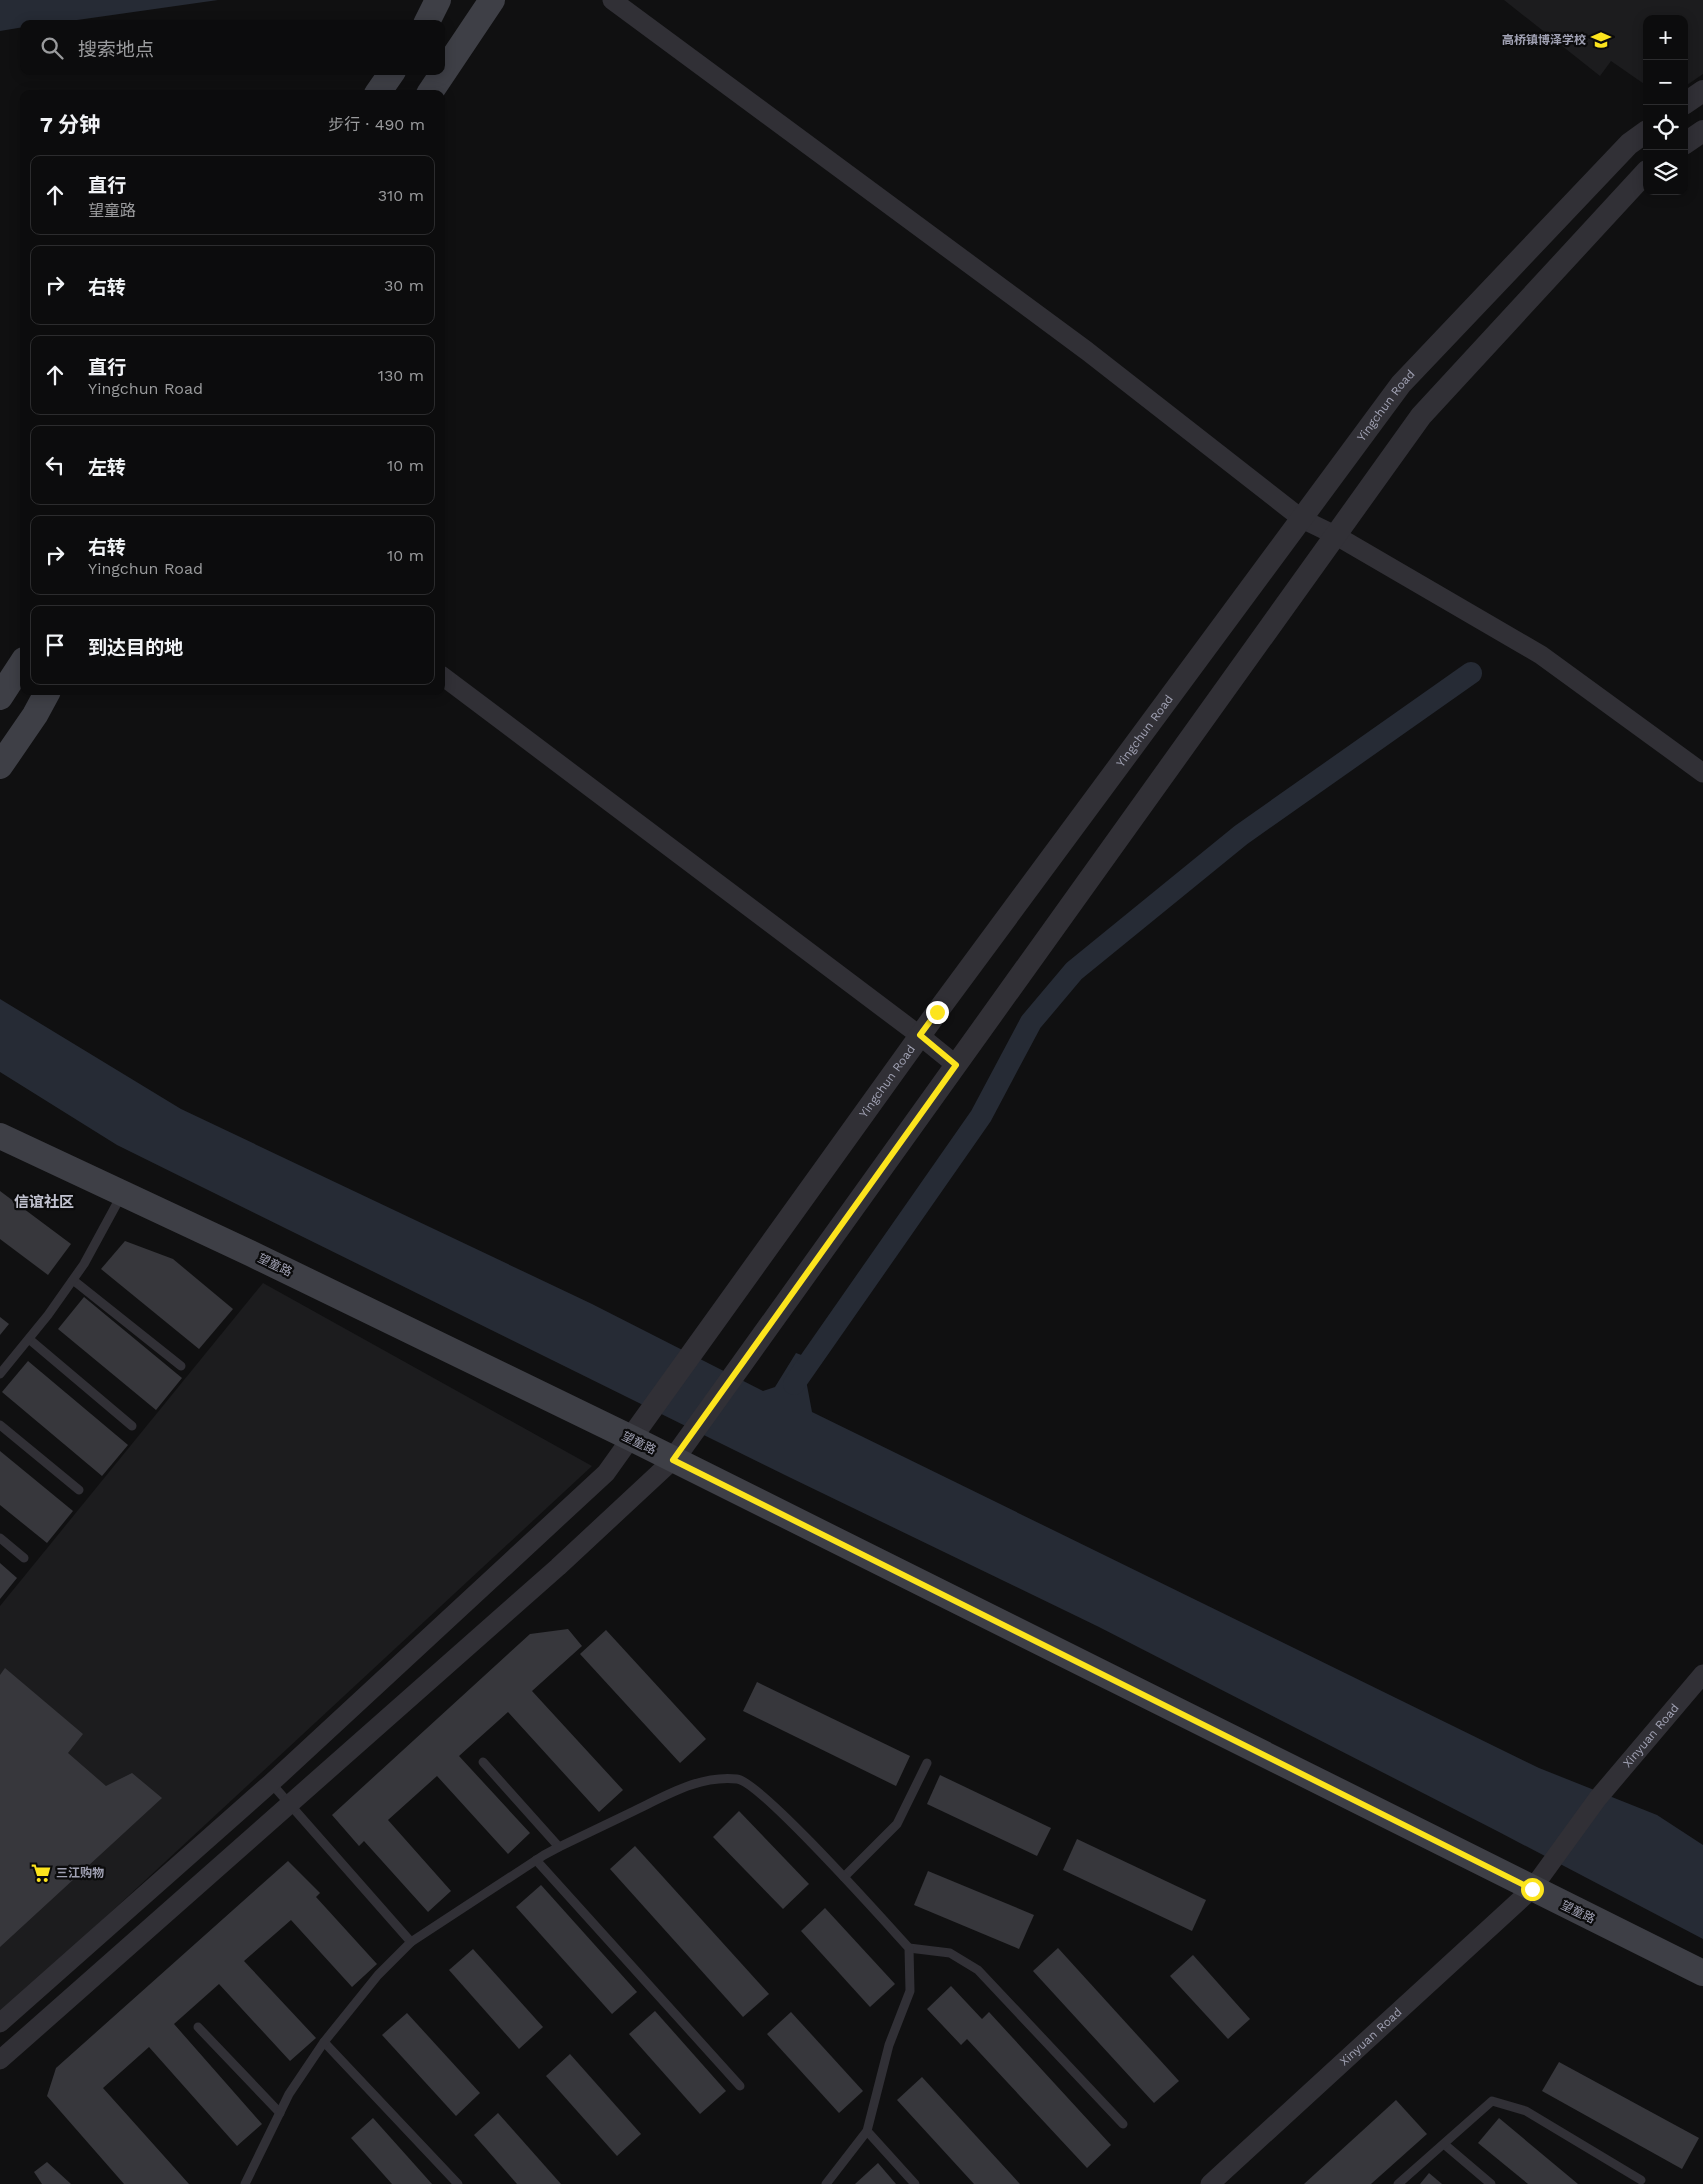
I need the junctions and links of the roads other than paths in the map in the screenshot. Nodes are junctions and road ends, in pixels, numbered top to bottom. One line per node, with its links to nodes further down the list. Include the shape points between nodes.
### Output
1 (438, 0): 4 (main road)
2 (492, 0): 5 (main road)
3 (612, 0): 16 (street, via 1087,351)
4 (428, 20)
5 (445, 70)
6 (390, 75): 8 (main road)
7 (442, 75): 9 (main road)
8 (380, 90)
9 (432, 90)
10 (1703, 91): 11 (street)
11 (1688, 101)
12 (1703, 131): 14 (street)
13 (1643, 134): 16 (street, Yingchun Road, via 1629,144 1401,384)
14 (1688, 141)
15 (1643, 175): 17 (street, via 1421,416)
16 (1302, 519): 17 (street); 24 (street, Yingchun Road)
17 (1336, 535): 23 (street, via 1541,655); 25 (street)
18 (20, 666): 21 (main road)
19 (445, 678): 24 (street)
20 (45, 695): 22 (main road)
21 (0, 697)
22 (0, 766)
23 (1703, 773)
24 (920, 1035): 25 (street); 34 (street, Yingchun Road)
25 (956, 1065): 35 (street)
26 (0, 1136): 27 (main road, 望童路)
27 (122, 1193): 28 (lane); 34 (main road, 望童路)
28 (73, 1280): 29 (lane); 30 (lane)
29 (29, 1339): 31 (lane); 33 (lane)
30 (180, 1366)
31 (0, 1374)
32 (0, 1425): 36 (lane)
33 (132, 1426)
34 (631, 1438): 35 (main road, 望童路); 42 (street, via 606,1473)
35 (673, 1460): 43 (street, via 558,1567); 47 (main road, 望童路)
36 (79, 1490)
37 (0, 1538): 38 (lane)
38 (24, 1558)
39 (1703, 1674): 47 (street, Xinyuan Road, via 1598,1798)
40 (482, 1762): 44 (lane)
41 (927, 1764): 46 (lane, via 897,1824)
42 (271, 1783): 43 (lane); 51 (street)
43 (289, 1805): 48 (lane); 54 (street)
44 (559, 1847): 45 (lane); 46 (lane, via 680,1788 709,1779 740,1779 765,1798)
45 (536, 1860): 48 (lane); 55 (lane)
46 (844, 1877): 49 (lane)
47 (1538, 1879): 50 (main road, 望童路); 65 (street, Xinyuan Road)
48 (411, 1942): 53 (lane, via 378,1975)
49 (909, 1948): 57 (lane, via 950,1953 978,1970); 58 (lane, via 910,1991 889,2045)
50 (1703, 1973)
51 (0, 2023)
52 (198, 2027): 56 (lane)
53 (324, 2042): 56 (lane); 62 (lane)
54 (0, 2060)
55 (740, 2086)
56 (280, 2113): 61 (lane)
57 (1123, 2124)
58 (867, 2131): 63 (lane); 64 (lane)
59 (1444, 2144): 60 (lane, via 1492,2101 1526,2110); 66 (lane); 67 (lane)
60 (1641, 2180)
61 (246, 2184)
62 (458, 2184)
63 (826, 2184)
64 (914, 2184)
65 (1210, 2184)
66 (1398, 2184)
67 (1491, 2184)

